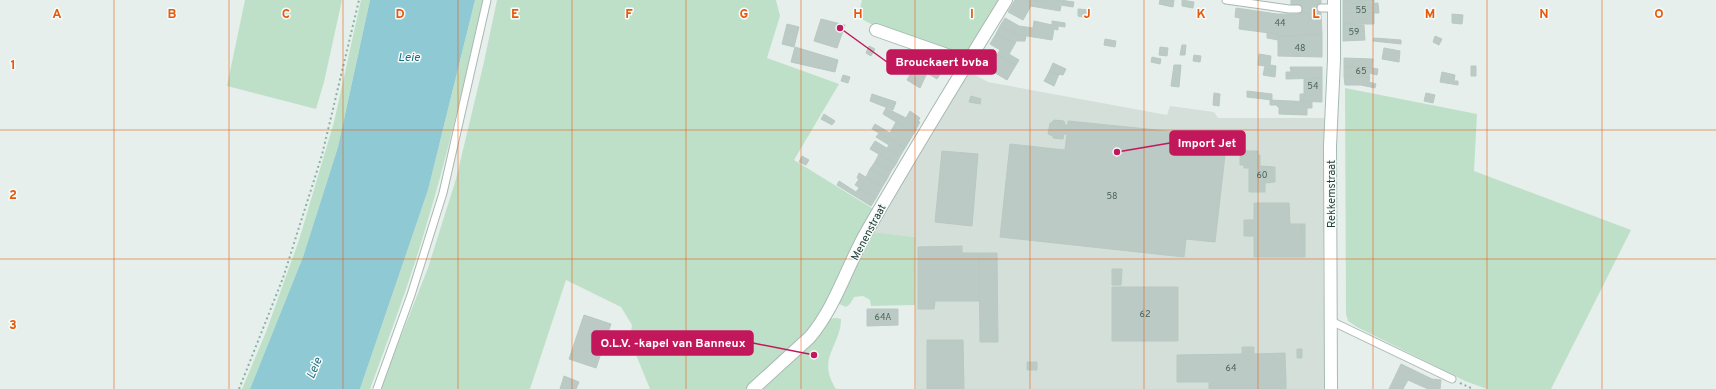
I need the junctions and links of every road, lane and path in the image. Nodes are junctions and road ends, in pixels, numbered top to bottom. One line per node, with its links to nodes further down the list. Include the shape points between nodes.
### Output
1 (359, 0): 12 (path, via 322,155 283,278)
2 (487, 0): 13 (lane, via 443,193 411,295)
3 (1006, 0): 9 (street, Menenstraat)
4 (1226, 0): 7 (lane, via 1289,10)
5 (1334, 4): 6 (lane); 10 (street, Rekkemstraat, via 1330,146)
6 (1321, 8)
7 (1298, 9)
8 (876, 30): 9 (street)
9 (967, 62): 14 (street, Menenstraat, via 866,233 818,328)
10 (1331, 321): 11 (lane); 15 (street, Rekkemstraat)
11 (1452, 380): 16 (path)
12 (239, 389)
13 (377, 389)
14 (753, 389)
15 (1331, 389)
16 (1473, 389)

